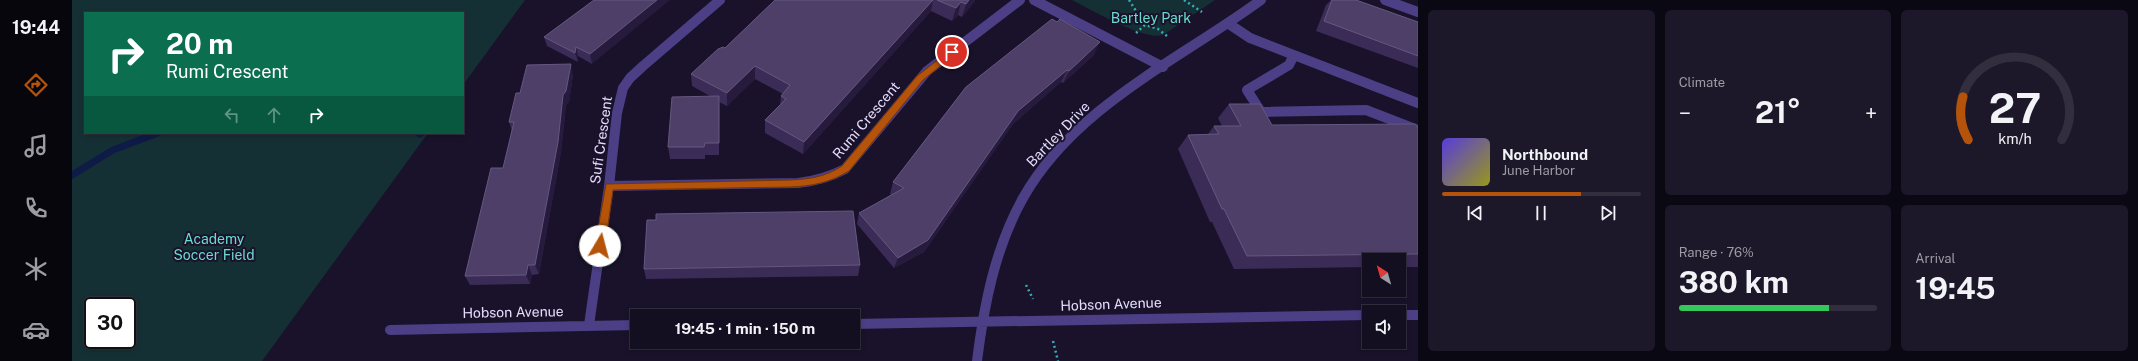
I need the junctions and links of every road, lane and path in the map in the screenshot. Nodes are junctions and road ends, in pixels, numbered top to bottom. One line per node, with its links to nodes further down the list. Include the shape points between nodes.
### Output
1 (720, 0): 18 (street, Sufi Crescent, via 643,66 624,88 616,113)
2 (1020, 0): 18 (street, Rumi Crescent, via 927,71 845,169 830,178 790,183)
3 (1034, 0): 15 (street)
4 (1129, 0): 11 (path)
5 (1184, 0): 8 (path)
6 (1261, 0): 10 (street, Bartley Drive)
7 (1385, 0): 9 (street)
8 (1202, 12)
9 (1418, 12)
10 (1229, 24): 14 (street, via 1250,38); 15 (street, Bartley Drive)
11 (1145, 25): 12 (path); 13 (path, via 1158,29)
12 (1136, 33)
13 (1167, 36)
14 (1294, 55): 16 (street); 17 (street, via 1289,64 1247,90 1261,112 1366,110)
15 (1163, 67): 24 (street, Bartley Drive, via 1120,95 1082,128 1036,179 1010,226 992,276)
16 (1418, 103)
17 (1418, 130)
18 (609, 186): 26 (street, Sufi Crescent)
19 (1026, 285): 20 (path)
20 (1033, 299)
21 (1362, 315): 24 (street, Hobson Avenue)
22 (1406, 315): 23 (street)
23 (1418, 315)
24 (982, 322): 25 (street, Hobson Avenue); 30 (street, Bartley Drive)
25 (860, 324)
26 (589, 325): 27 (street, Hobson Avenue); 28 (street, Hobson Avenue)
27 (630, 325)
28 (390, 330)
29 (1053, 341): 31 (path)
30 (977, 361)
31 (1058, 361)

